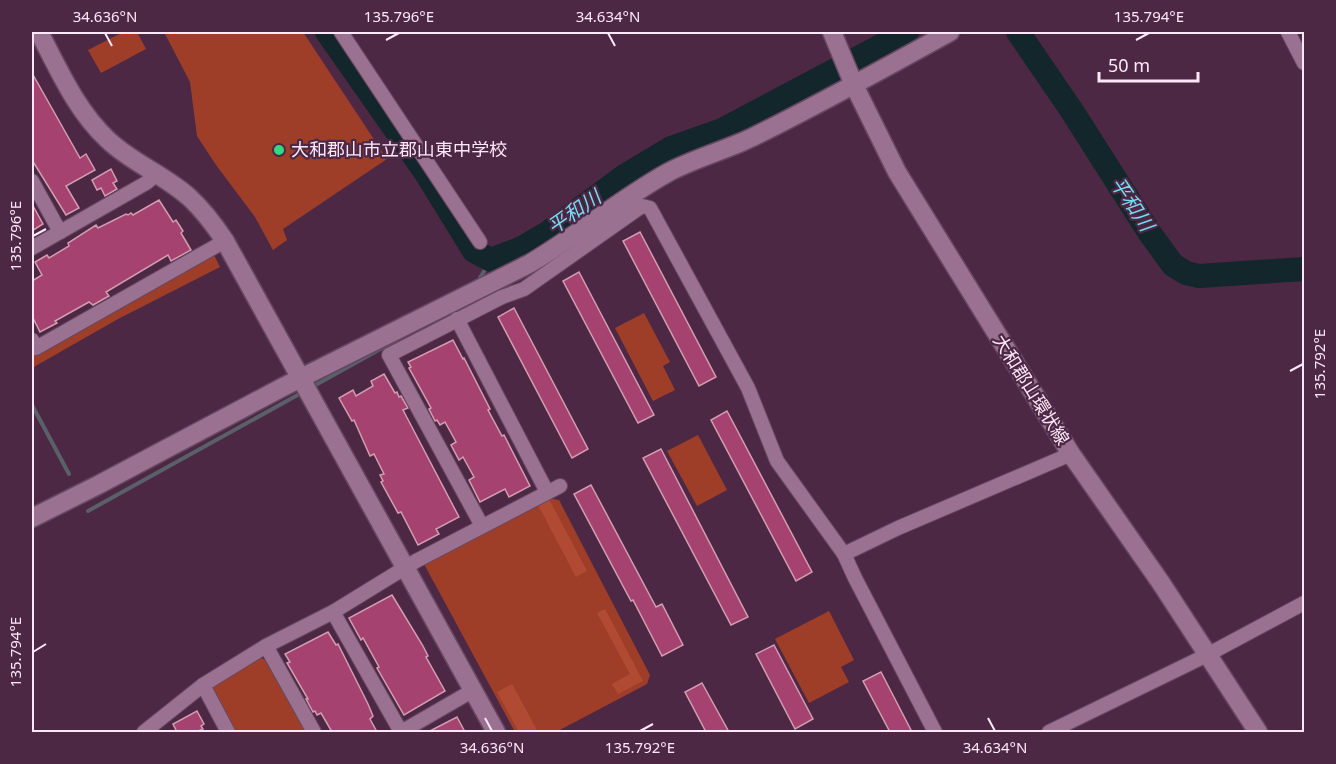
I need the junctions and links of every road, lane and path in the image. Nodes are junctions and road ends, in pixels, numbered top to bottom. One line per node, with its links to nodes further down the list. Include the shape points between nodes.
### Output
1 (39, 32): 8 (street, via 89,120 123,153)
2 (343, 32): 12 (street)
3 (832, 32): 7 (street, 大和郡山環状線)
4 (950, 32): 7 (street)
5 (1288, 32): 6 (street)
6 (1305, 63)
7 (847, 69): 16 (street, via 746,140 670,172 635,192 559,247); 17 (street, 大和郡山環状線, via 897,172)
8 (157, 174): 10 (street); 11 (street, via 189,197)
9 (32, 181): 10 (street)
10 (60, 232): 13 (street)
11 (225, 241): 15 (street, via 36,348); 16 (street)
12 (480, 242)
13 (32, 248)
14 (457, 319): 19 (street, via 389,355); 19 (street, via 554,489); 20 (street, via 524,289 642,206 650,207 748,388 777,460)
15 (32, 340)
16 (302, 379): 18 (street); 21 (street)
17 (1071, 454): 20 (street); 25 (street, 大和郡山環状線)
18 (32, 518)
19 (482, 526): 21 (street)
20 (844, 554): 35 (street)
21 (405, 567): 23 (street); 27 (street)
22 (1305, 603): 25 (street)
23 (333, 612): 24 (street); 32 (street)
24 (266, 646): 26 (street); 31 (street)
25 (1207, 655): 36 (street); 37 (street, 大和郡山環状線)
26 (203, 685): 29 (street); 30 (street)
27 (472, 691): 28 (street); 34 (street)
28 (424, 719): 32 (street); 33 (street)
29 (144, 732)
30 (227, 732)
31 (314, 732)
32 (401, 732)
33 (431, 732)
34 (496, 732)
35 (935, 732)
36 (1049, 732)
37 (1258, 732)

